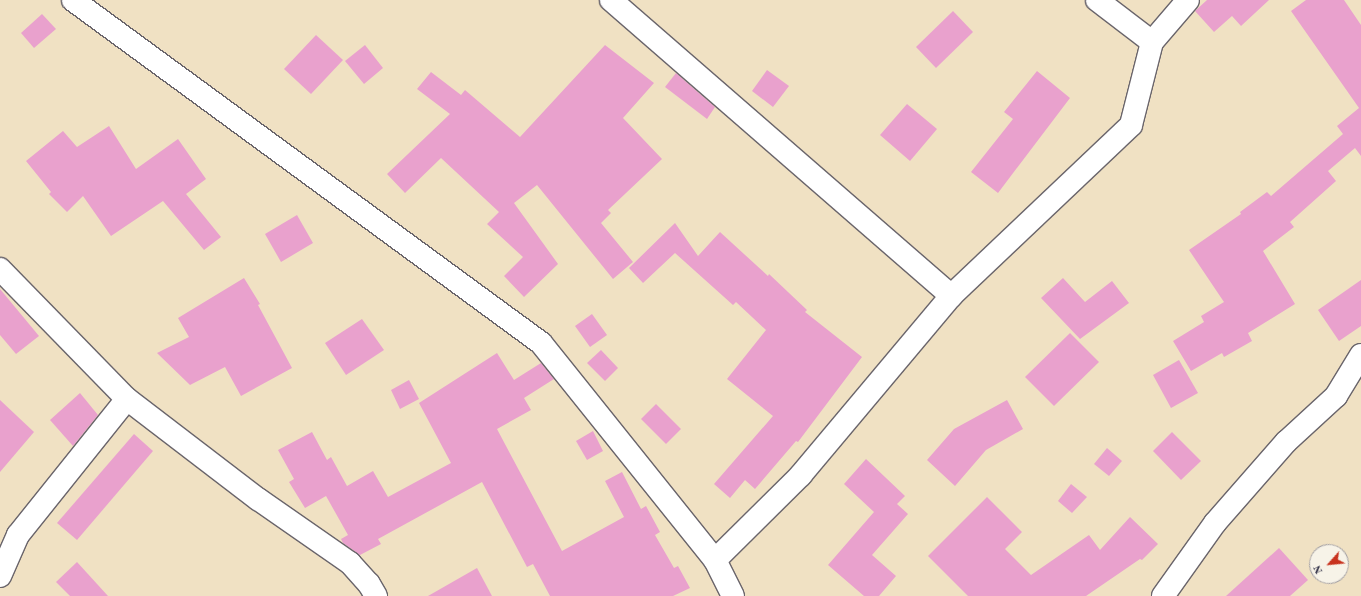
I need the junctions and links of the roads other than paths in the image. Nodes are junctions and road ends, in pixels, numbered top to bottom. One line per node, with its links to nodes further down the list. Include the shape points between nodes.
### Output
1 (73, 0): 10 (street, via 541,343)
2 (611, 0): 7 (street)
3 (1097, 0): 5 (street)
4 (1188, 0): 5 (street)
5 (1152, 42): 7 (street, via 1131,125)
6 (0, 269): 9 (street)
7 (951, 296): 10 (street, via 801,475)
8 (1361, 355): 14 (street, via 1336,396 1286,442 1215,523)
9 (127, 399): 11 (street, via 18,535); 12 (street, via 258,499 350,563)
10 (716, 560): 13 (street)
11 (0, 576)
12 (376, 596)
13 (733, 596)
14 (1164, 596)

